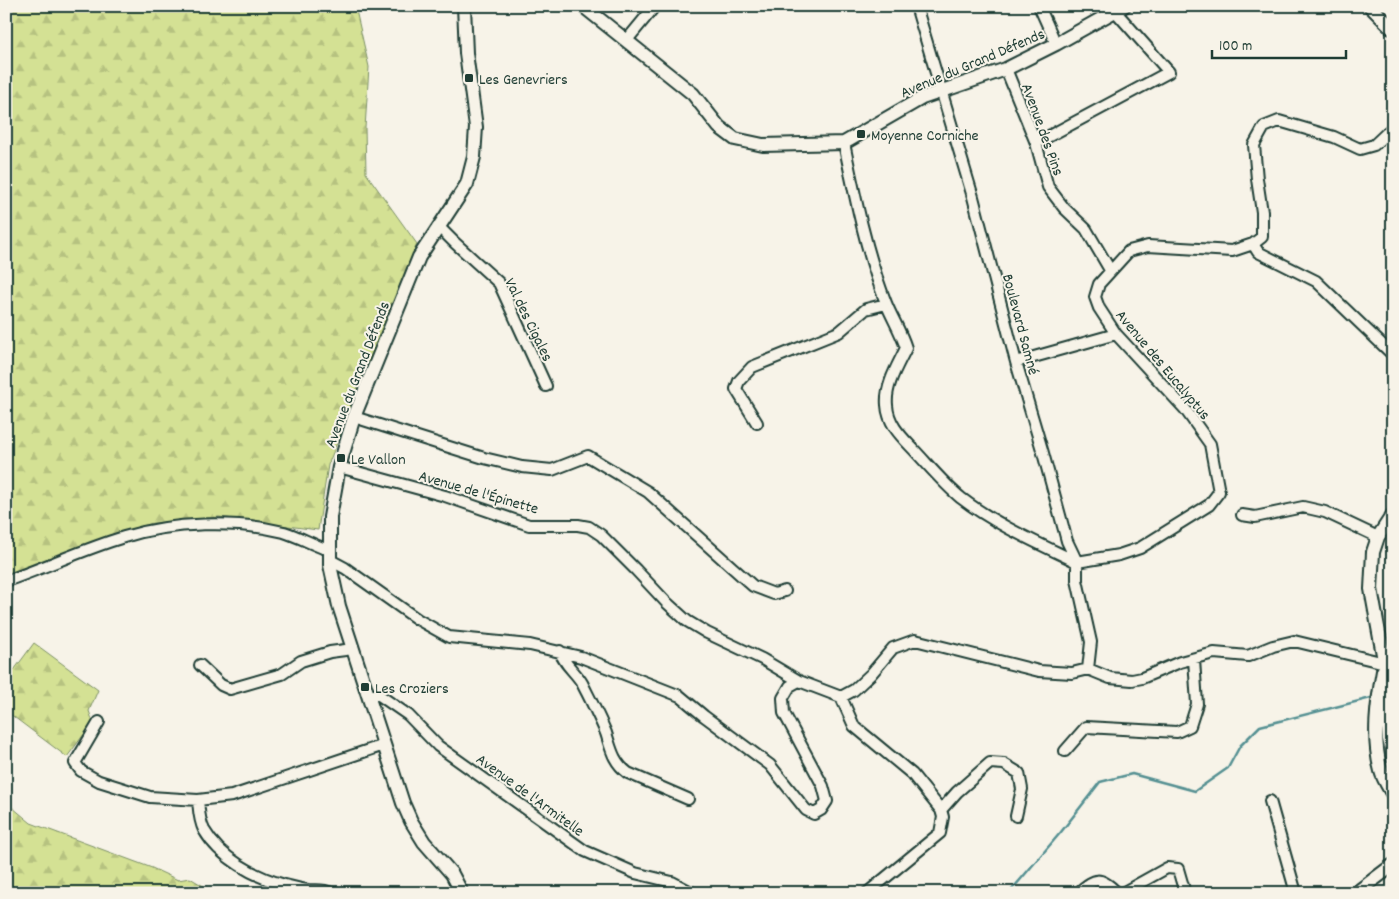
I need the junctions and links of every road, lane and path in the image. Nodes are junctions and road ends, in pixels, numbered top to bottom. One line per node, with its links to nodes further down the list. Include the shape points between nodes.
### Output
1 (464, 6): 16 (street, Avenue du Grand Défends, via 466,53 476,127 474,157 467,184)
2 (583, 6): 9 (street, Avenue du Grand Défends)
3 (655, 6): 9 (street)
4 (916, 6): 12 (street, Boulevard Samné)
5 (1039, 6): 10 (street)
6 (1370, 6): 8 (street)
7 (1119, 9): 10 (street, Avenue du Grand Défends); 14 (street, via 1169,72)
8 (1393, 29)
9 (626, 40): 15 (street, Avenue du Grand Défends, via 693,94 719,128 735,139 763,145)
10 (1056, 44): 11 (street, Avenue du Grand Défends)
11 (1006, 69): 12 (street, Avenue du Grand Défends); 14 (street, Avenue des Pins)
12 (940, 92): 15 (street, Avenue du Grand Défends, via 922,98); 22 (street, Boulevard Samné)
13 (1393, 127): 17 (street, via 1374,145 1360,149 1334,137 1279,120 1264,127 1254,145 1262,237)
14 (1036, 143): 18 (street, Avenue des Pins, via 1048,187 1086,229)
15 (844, 144): 19 (street, via 870,254)
16 (439, 227): 23 (street, Val des Cigales, via 499,283); 24 (street, Avenue du Grand Défends, via 419,257)
17 (1253, 244): 18 (street, Avenue des Eucalyptus, via 1232,251 1148,246 1129,251); 21 (street, via 1258,252 1316,280)
18 (1110, 270): 20 (street, Avenue des Eucalyptus, via 1099,284 1095,297)
19 (886, 304): 25 (street, via 866,309 839,332 752,367 739,380 736,389); 31 (street, via 906,348 888,390 888,412 894,426 960,497 1012,530)
20 (1116, 334): 22 (street); 31 (street, Avenue des Eucalyptus, via 1185,409 1210,444 1219,492 1209,506 1135,550)
21 (1393, 355)
22 (1016, 362): 31 (street, Boulevard Samné, via 1067,541)
23 (546, 386)
24 (354, 418): 26 (street, Avenue du Grand Défends); 33 (street, via 522,467 552,470 588,456 648,492 753,586 774,594)
25 (757, 423)
26 (339, 466): 30 (street, Avenue du Grand Défends, via 330,517); 40 (street, Avenue de l'Épinette, via 445,496 529,525 589,527 688,621)
27 (1242, 515): 29 (street, via 1255,517 1303,507 1325,512)
28 (1393, 516): 29 (street)
29 (1378, 538): 37 (street, via 1373,552 1371,590)
30 (329, 554): 32 (street, via 323,548 285,533 227,524 182,526 125,536); 34 (street, Avenue du Grand Défends, via 339,606); 35 (street, via 417,619 449,637)
31 (1077, 562): 39 (street, via 1077,580 1090,642)
32 (6, 581)
33 (785, 591)
34 (353, 650): 38 (street, via 330,652 301,661 282,674 230,689 221,686); 41 (street, Avenue du Grand Défends)
35 (560, 651): 40 (street, via 581,656 680,696 770,765 806,810 814,814 827,801 823,786 784,713 783,698 790,686); 48 (street, via 580,681 620,767)
36 (1194, 659): 37 (street, via 1214,653 1248,656 1294,641); 39 (street, via 1132,680 1110,678); 45 (street, via 1197,704 1190,726 1177,732 1086,727)
37 (1385, 663): 46 (street); 47 (street, via 1377,708 1376,745 1381,772)
38 (200, 665)
39 (1088, 669): 42 (street, via 1072,673 1039,671 916,640 893,648 865,680)
40 (799, 681): 42 (street, Avenue de l'Épinette)
41 (368, 695): 44 (street, Avenue du Grand Défends); 56 (street, Avenue de l'Armitelle, via 379,695 408,715 438,746 585,851 635,873 672,882)
42 (841, 697): 51 (street, via 854,726 912,774)
43 (99, 722): 49 (street, via 75,763 82,771 99,781 150,797)
44 (384, 745): 49 (street, via 232,796); 55 (street, Avenue du Grand Défends, via 411,821 424,842 452,874)
45 (1065, 751)
46 (1393, 757)
47 (1393, 796)
48 (688, 799)
49 (198, 800): 54 (street, via 204,829 233,861 285,885)
50 (1270, 801): 62 (street)
51 (941, 810): 52 (street, via 990,763 1004,764 1019,773 1022,789); 57 (street, via 940,834)
52 (1016, 816)
53 (1393, 865): 63 (street)
54 (331, 893)
55 (462, 893)
56 (693, 893)
57 (867, 893)
58 (1078, 893): 59 (street, via 1089,882 1100,880)
59 (1117, 893)
60 (1122, 893): 61 (street, via 1167,868 1178,869)
61 (1185, 893)
62 (1296, 893)
63 (1356, 893)

